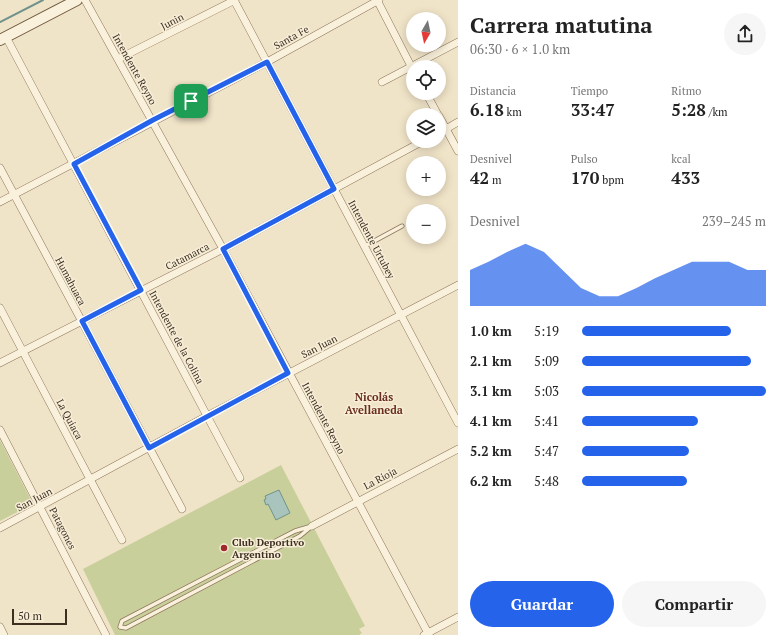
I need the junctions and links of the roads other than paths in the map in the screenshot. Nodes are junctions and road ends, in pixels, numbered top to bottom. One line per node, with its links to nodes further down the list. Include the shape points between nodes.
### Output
1 (77, 0): 5 (main road)
2 (85, 0): 7 (street, Intendente Reyno)
3 (234, 0): 7 (street, Junin); 10 (street, Intendente Urtubey)
4 (378, 0): 8 (street); 10 (street, Santa Fe)
5 (3, 39): 18 (street, Intendente de la Colina)
6 (458, 42): 9 (street)
7 (118, 59): 13 (street, Intendente Reyno)
8 (408, 60)
9 (426, 60)
10 (267, 62): 13 (street, Santa Fe); 20 (street, Intendente Urtubey)
11 (406, 71): 12 (street)
12 (382, 82)
13 (153, 120): 18 (street, Santa Fe); 25 (street, Intendente Reyno)
14 (458, 122): 15 (street)
15 (446, 129): 17 (street)
16 (410, 148): 20 (street, Catamarca)
17 (458, 152)
18 (74, 164): 21 (street, Santa Fe); 27 (street, Intendente de la Colina)
19 (0, 168): 21 (street, Humahuaca)
20 (334, 189): 24 (street, Intendente Urtubey); 25 (street, Catamarca)
21 (14, 195): 22 (street, Santa Fe); 30 (street, Humahuaca)
22 (0, 202)
23 (402, 226): 24 (lane)
24 (365, 246): 29 (street, Intendente Urtubey)
25 (223, 249): 27 (street, Catamarca); 33 (street, Intendente Reyno)
26 (458, 285): 29 (street, San Juan)
27 (141, 290): 30 (street, Catamarca); 34 (street, Intendente de la Colina)
28 (0, 308): 31 (street, La Quiaca)
29 (401, 315): 33 (street, San Juan); 35 (street, Intendente Urtubey)
30 (82, 321): 31 (street, Catamarca); 37 (street, Humahuaca)
31 (23, 352): 32 (street, Catamarca); 40 (street, La Quiaca)
32 (0, 363)
33 (288, 373): 34 (street, San Juan); 41 (street, Intendente Reyno)
34 (207, 416): 37 (street, San Juan); 39 (street, Intendente de la Colina)
35 (458, 423)
36 (0, 430): 42 (street, Patagones)
37 (149, 448): 40 (street, San Juan); 43 (street, Humahuaca)
38 (458, 449): 41 (street, La Rioja)
39 (240, 478)
40 (91, 480): 42 (street, San Juan); 46 (street, La Quiaca)
41 (357, 502): 44 (street, La Rioja); 51 (street, Intendente Reyno)
42 (41, 506): 45 (street, San Juan); 53 (street, Patagones)
43 (182, 509)
44 (312, 526): 47 (lane, via 295,531); 48 (lane, via 300,536)
45 (0, 528)
46 (122, 540)
47 (228, 566): 48 (lane); 48 (lane, via 122,621 120,627 126,628)
48 (231, 572)
49 (458, 617): 51 (street)
50 (0, 627): 52 (street)
51 (427, 634)
52 (4, 635)
53 (106, 635)

